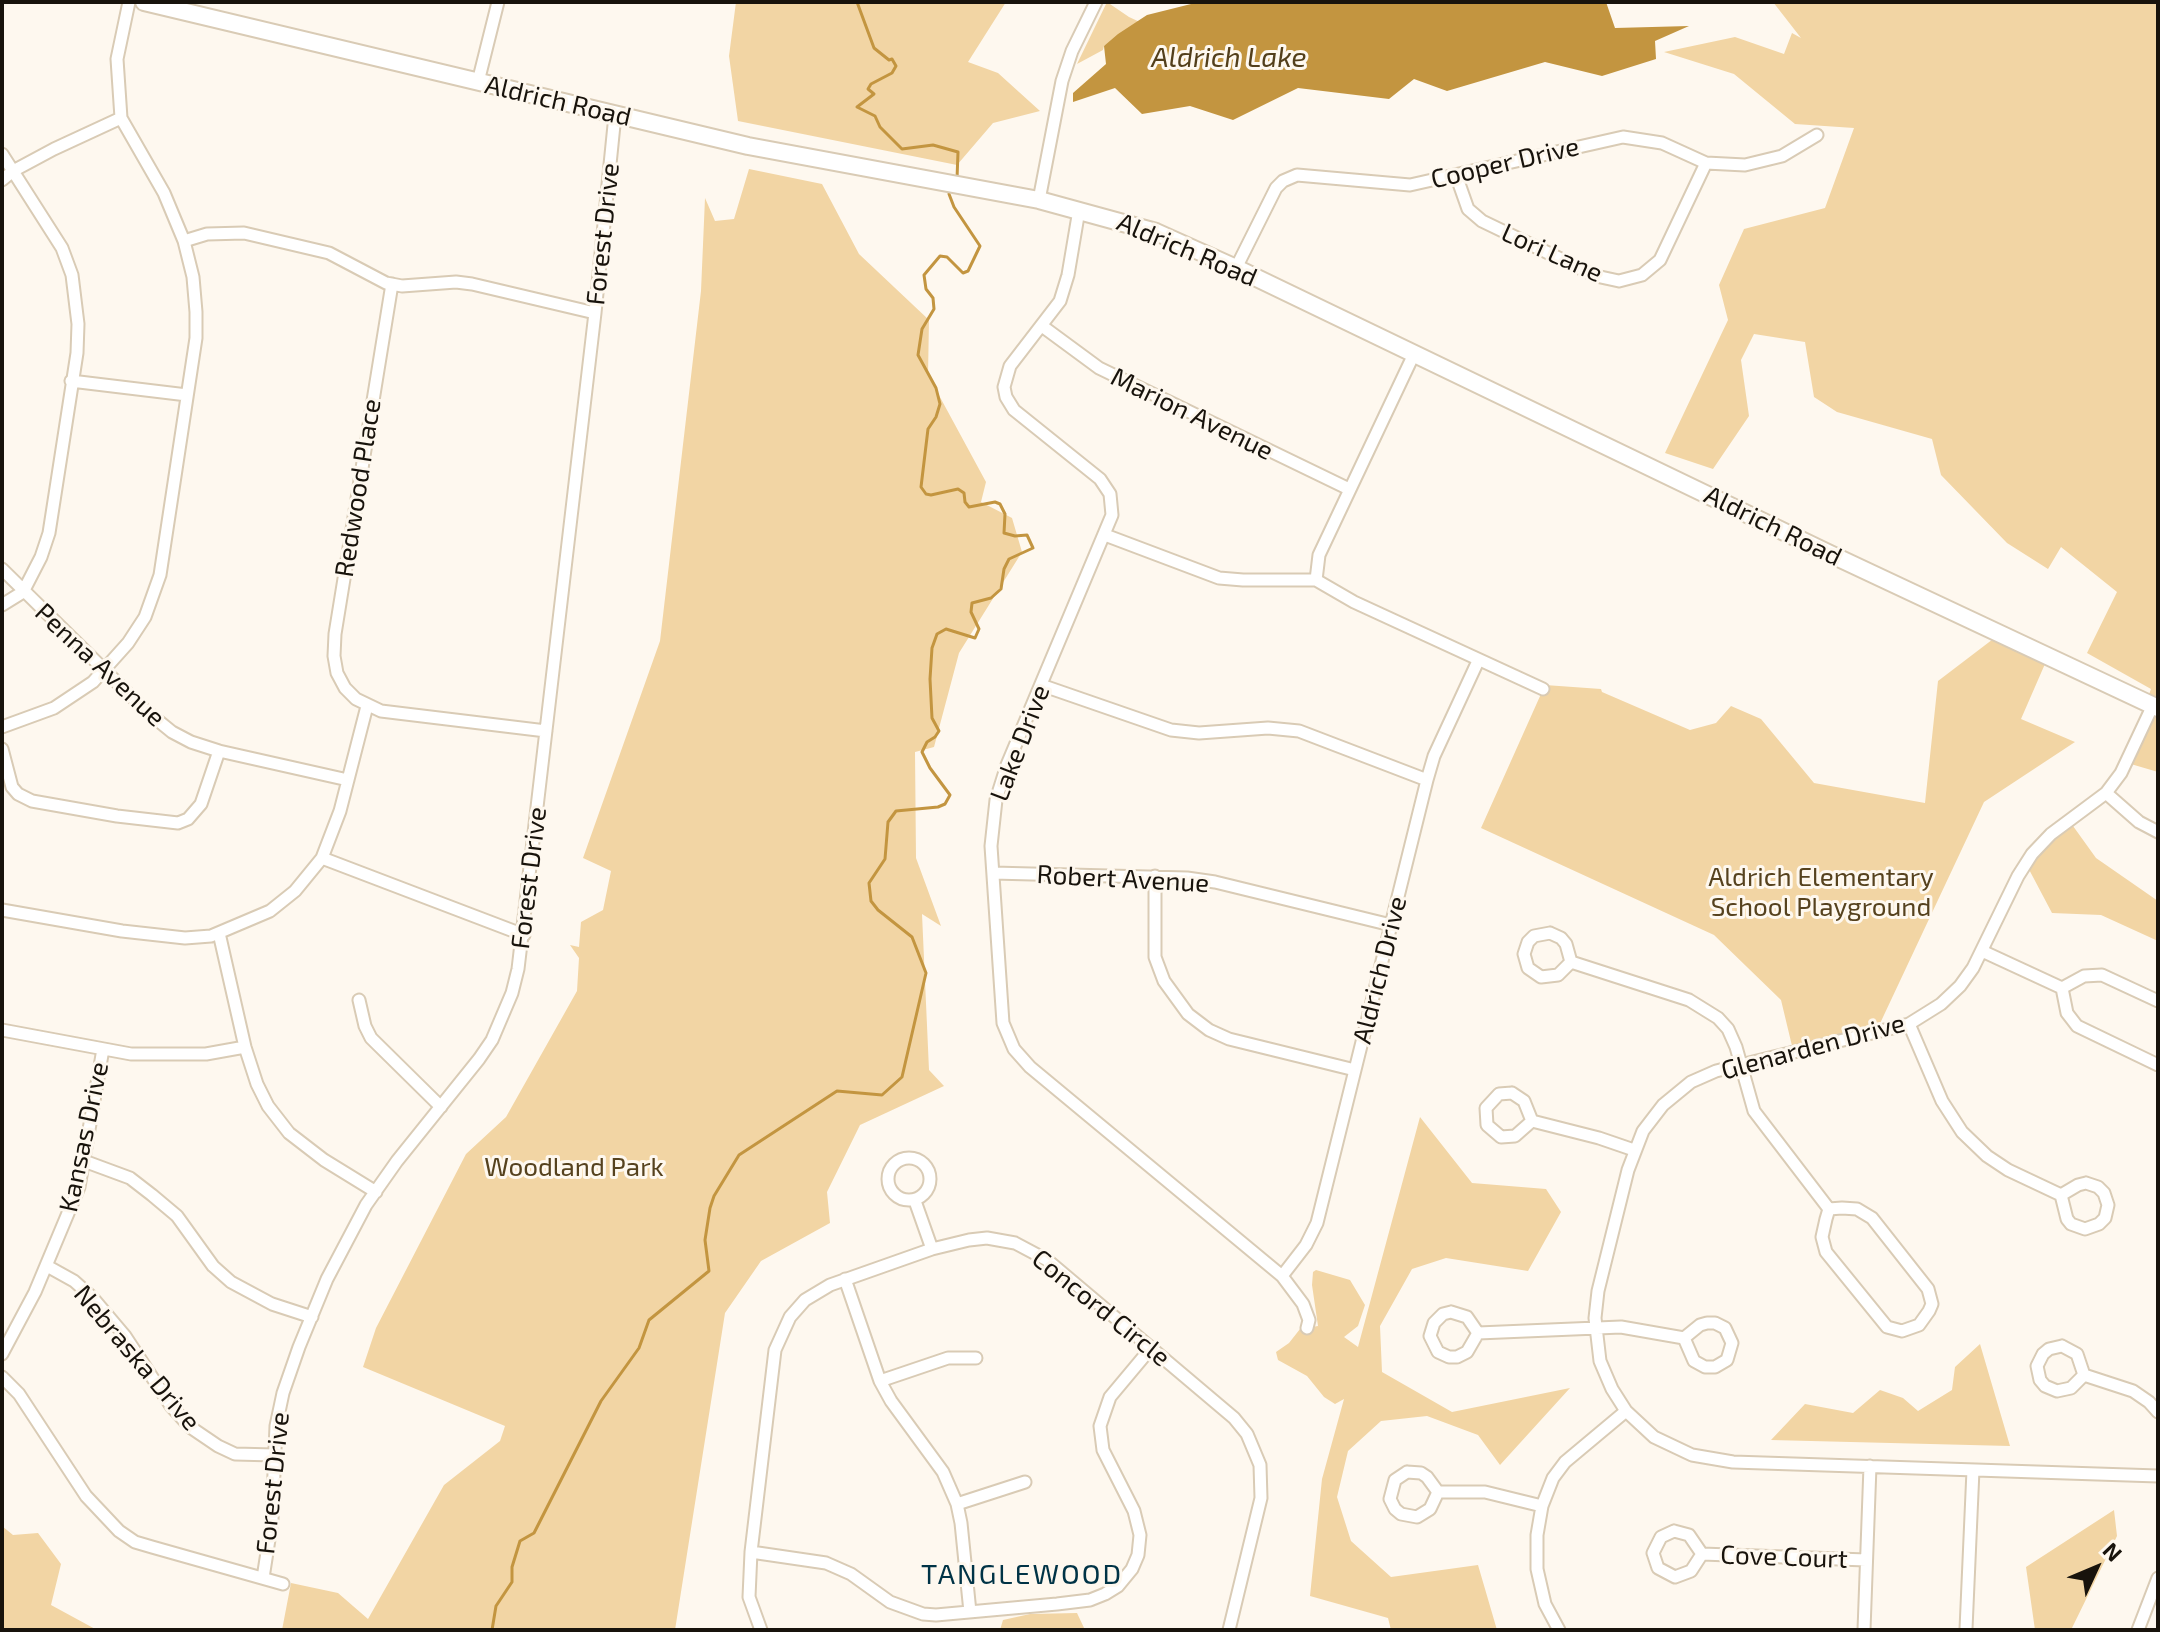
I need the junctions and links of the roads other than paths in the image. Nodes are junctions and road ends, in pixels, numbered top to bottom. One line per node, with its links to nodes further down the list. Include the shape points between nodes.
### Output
1 (129, 2): 7 (street, via 117,59)
2 (144, 2): 5 (main road, Aldrich Road)
3 (498, 2): 5 (street)
4 (1096, 2): 14 (street, via 1062,81)
5 (478, 82): 6 (main road, Aldrich Road)
6 (615, 115): 14 (main road, Aldrich Road, via 798,157); 19 (street, Forest Drive)
7 (121, 118): 11 (street); 16 (street, via 164,193)
8 (1817, 135): 10 (street, Cooper Drive, via 1763,163)
9 (2, 154): 11 (street)
10 (1706, 163): 12 (street, Cooper Drive, via 1662,143 1623,137); 12 (street, Lori Lane, via 1660,260 1642,275 1619,281 1596,276 1482,221 1468,209)
11 (13, 171): 13 (street); 22 (street, via 62,248 72,275 78,324)
12 (1456, 175): 17 (street, Cooper Drive, via 1401,186 1304,174 1290,177 1276,188)
13 (2, 180)
14 (1039, 200): 15 (main road, Aldrich Road)
15 (1079, 210): 17 (main road, Aldrich Road, via 1156,232); 20 (street, Lake Drive, via 1064,290)
16 (184, 241): 18 (street, via 222,232 282,240 329,253); 23 (street, via 196,312)
17 (1236, 268): 21 (main road, Aldrich Road)
18 (392, 284): 19 (street, via 472,284); 34 (street, Redwood Place, via 334,645 341,681)
19 (595, 313): 37 (street, Forest Drive)
20 (1042, 326): 24 (street, Marion Avenue, via 1099,368); 25 (street, Lake Drive, via 1007,371 1006,397 1014,410 1107,488 1112,515)
21 (1414, 354): 24 (street); 35 (main road, Aldrich Road)
22 (71, 381): 23 (street); 28 (street, via 49,533)
23 (187, 395): 31 (street, via 153,599 128,643)
24 (1349, 489): 27 (street, via 1319,555)
25 (1105, 535): 27 (street, via 1219,578); 32 (street, Lake Drive)
26 (2, 569): 28 (street, Penna Avenue)
27 (1316, 580): 30 (street)
28 (23, 592): 29 (street); 31 (street, Penna Avenue)
29 (2, 605)
30 (1478, 661): 33 (street); 41 (street, Aldrich Drive)
31 (104, 671): 36 (street, via 54,708); 39 (street, Penna Avenue, via 172,732)
32 (1041, 685): 41 (street, via 1171,730 1299,731); 45 (street, Lake Drive, via 996,800)
33 (1543, 689)
34 (367, 706): 37 (street); 40 (street)
35 (2155, 706): 42 (street, Glenarden Drive)
36 (2, 727)
37 (546, 731): 50 (street, Forest Drive)
38 (2, 749): 39 (street, via 12,787 32,801 178,823 201,804)
39 (219, 751): 40 (street, Penna Avenue)
40 (348, 780): 44 (street)
41 (1427, 780): 48 (street, Aldrich Drive)
42 (2106, 793): 43 (street); 51 (street, Glenarden Drive, via 2032,854)
43 (2158, 832)
44 (322, 858): 49 (street, via 270,911); 50 (street)
45 (993, 873): 46 (street, Robert Avenue); 73 (street, Lake Drive, via 1002,1014 1014,1049)
46 (1155, 876): 48 (street, Robert Avenue, via 1215,882); 62 (street, via 1155,957 1171,995 1188,1014 1229,1039)
47 (2, 910): 49 (street, via 158,937)
48 (1391, 925): 62 (street, Aldrich Drive)
49 (219, 933): 58 (street)
50 (524, 935): 63 (street, Forest Drive, via 512,993 492,1040)
51 (1982, 951): 53 (street); 56 (street, Glenarden Drive, via 1952,995)
52 (1571, 962): 52 (street, via 1558,975 1541,977 1528,968 1525,948 1539,934 1555,934 1566,944); 60 (street, via 1698,1004 1728,1029)
53 (2062, 988): 55 (street, via 2084,976 2102,975); 61 (street, via 2067,1013 2077,1026)
54 (359, 1000): 63 (street, via 371,1038)
55 (2158, 1001)
56 (1909, 1024): 60 (street, Glenarden Drive); 68 (street, via 1942,1101 1962,1132 2008,1170)
57 (2, 1030): 59 (street)
58 (245, 1047): 59 (street, via 173,1056); 67 (street, via 262,1095 289,1133)
59 (103, 1049): 66 (street, Kansas Drive)
60 (1743, 1064): 65 (street, Glenarden Drive, via 1702,1076 1676,1093 1657,1112); 70 (street, via 1761,1123)
61 (2158, 1065)
62 (1355, 1070): 73 (street, Aldrich Drive, via 1317,1223)
63 (441, 1107): 67 (street, Forest Drive)
64 (1532, 1121): 64 (street, via 1515,1136 1501,1137 1487,1125 1486,1108 1499,1094 1512,1093 1524,1101); 65 (street)
65 (1634, 1150): 77 (street, Glenarden Drive, via 1598,1291)
66 (84, 1161): 72 (street, Kansas Drive); 75 (street, via 130,1178 152,1195 177,1216 231,1282)
67 (376, 1192): 75 (street, Forest Drive)
68 (2061, 1195): 68 (street, via 2071,1224 2092,1228 2105,1218 2107,1198 2098,1187 2086,1183)
69 (915, 1201): 71 (street)
70 (1829, 1209): 70 (street, via 1865,1212 1919,1277 1932,1304 1919,1325 1902,1331 1887,1327 1826,1252 1822,1237)
71 (932, 1249): 74 (street, Concord Circle); 80 (street, Concord Circle, via 987,1238 1030,1249)
72 (47, 1266): 81 (street, Kansas Drive); 88 (street, Nebraska Drive, via 92,1297 190,1427 235,1454)
73 (1282, 1276): 76 (street, Lake Drive, via 1303,1304)
74 (845, 1279): 85 (street); 96 (street, Concord Circle, via 805,1300 778,1341)
75 (312, 1317): 88 (street, Forest Drive, via 283,1393)
76 (1307, 1328)
77 (1595, 1328): 78 (street); 79 (street, via 1634,1328); 87 (street, Glenarden Drive, via 1606,1377)
78 (1478, 1333): 78 (street, via 1467,1352 1457,1357 1438,1352 1430,1336 1434,1323 1451,1312 1467,1317)
79 (1684, 1338): 79 (street, via 1689,1355 1705,1367 1722,1364 1730,1354 1731,1338 1720,1325 1700,1325)
80 (1151, 1348): 102 (street, via 1110,1397 1100,1426 1103,1450 1139,1524 1138,1555 1126,1577 1090,1600); 104 (street, Concord Circle, via 1234,1418 1257,1455 1261,1498)
81 (2, 1354)
82 (976, 1358): 85 (street, via 948,1358)
83 (2084, 1375): 83 (street, via 2071,1388 2057,1391 2040,1380 2037,1366 2049,1349 2062,1346 2077,1354); 86 (street, via 2133,1391)
84 (2, 1377): 99 (street, via 19,1394 86,1496 119,1531 135,1542)
85 (880, 1381): 94 (street, via 943,1472)
86 (2157, 1408)
87 (1626, 1411): 89 (street, Glenarden Drive, via 1662,1441 1704,1458); 95 (street, via 1565,1462)
88 (274, 1455): 99 (street, Forest Drive)
89 (1870, 1466): 90 (street, Glenarden Drive); 98 (street)
90 (1973, 1470): 91 (street, Glenarden Drive); 107 (street)
91 (2158, 1476)
92 (1025, 1482): 94 (street)
93 (1438, 1492): 93 (street, via 1430,1509 1417,1517 1401,1514 1390,1499 1395,1480 1407,1472 1421,1473); 95 (street, via 1485,1492)
94 (957, 1504): 102 (street)
95 (1542, 1506): 105 (street, via 1537,1569 1545,1604)
96 (751, 1552): 102 (street, via 837,1567 909,1610 936,1615); 103 (street, Concord Circle, via 749,1597)
97 (1702, 1554): 97 (street, via 1691,1571 1675,1577 1658,1568 1653,1553 1661,1537 1674,1531 1689,1535); 98 (street, Cove Court)
98 (1866, 1560): 106 (street)
99 (263, 1578): 101 (street)
100 (2158, 1578): 108 (street)
101 (283, 1584)
102 (970, 1612)
103 (761, 1630)
104 (1229, 1630)
105 (1559, 1630)
106 (1864, 1630)
107 (1966, 1630)
108 (2138, 1630)

